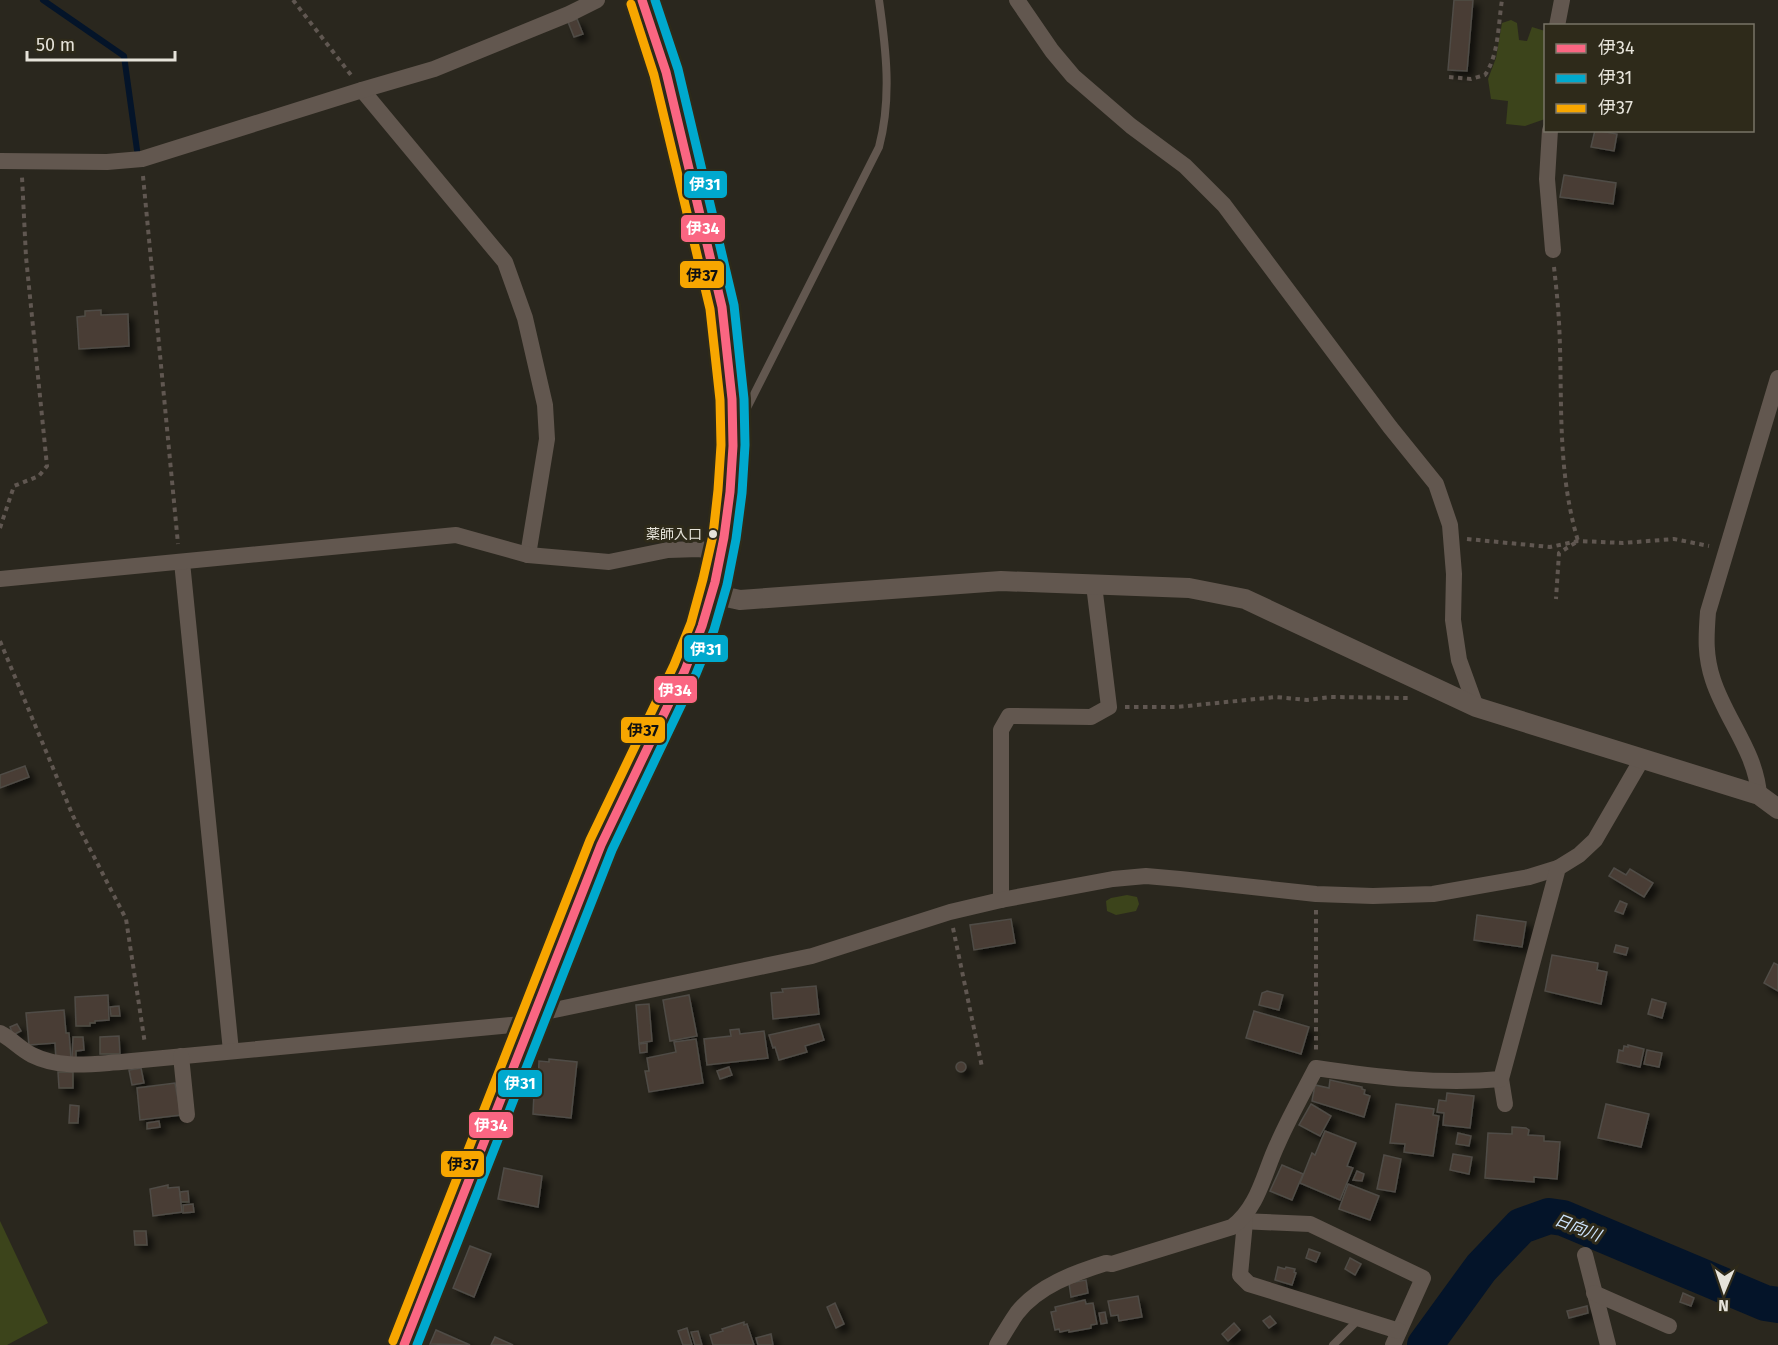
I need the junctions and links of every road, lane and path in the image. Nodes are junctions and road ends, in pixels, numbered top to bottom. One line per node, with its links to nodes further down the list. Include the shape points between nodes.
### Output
1 (293, 0): 10 (path)
2 (597, 0): 10 (street, via 434,69)
3 (642, 0): 17 (main road, via 666,72 722,307)
4 (879, 0): 17 (lane, via 888,90 879,147 745,412)
5 (1017, 0): 19 (street, via 1073,76 1185,166 1224,205 1436,484)
6 (1502, 0): 9 (path, via 1490,68 1485,75 1471,79)
7 (1562, 0): 8 (street)
8 (1557, 24)
9 (1449, 77)
10 (362, 90): 12 (street); 23 (street, via 505,261 525,318 545,405 547,439)
11 (1550, 132): 15 (street, via 1547,179)
12 (142, 159): 14 (street); 24 (path)
13 (0, 161): 14 (street)
14 (22, 161): 18 (path, via 26,257 47,466 39,476 14,486)
15 (1553, 250): 20 (path, via 1561,434 1568,508)
16 (1778, 378): 21 (street)
17 (734, 416): 22 (main road, via 732,486)
18 (0, 528)
19 (1451, 537): 20 (path, via 1550,547); 32 (street, via 1453,620 1459,660)
20 (1578, 541): 21 (path, via 1674,539); 28 (path, via 1559,553)
21 (1728, 550): 34 (street, via 1708,612 1705,650 1713,682 1749,755)
22 (722, 553): 23 (street, via 668,550 609,562); 27 (main road)
23 (528, 555): 24 (street, via 456,535)
24 (182, 562): 25 (street); 42 (street)
25 (0, 579)
26 (1094, 585): 27 (street, via 1001,580 740,600); 31 (street); 32 (street, via 1189,588 1245,599)
27 (712, 594): 40 (main road, via 686,669 607,831)
28 (1556, 598)
29 (0, 641): 44 (path, via 73,816 126,919)
30 (1410, 698): 31 (path, via 1276,697 1177,707)
31 (1109, 707): 38 (street, via 1091,717 1009,716 1001,730)
32 (1476, 707): 33 (street)
33 (1642, 759): 34 (street); 36 (street, via 1595,840)
34 (1760, 795): 35 (street)
35 (1778, 809)
36 (1558, 868): 37 (street, via 1528,878 1433,894); 47 (street)
37 (1316, 894): 38 (street, via 1146,876); 46 (path)
38 (1001, 900): 39 (street)
39 (950, 912): 40 (street, via 812,956); 45 (path)
40 (535, 1014): 42 (street, via 522,1024); 56 (main road)
41 (0, 1033): 44 (street, via 30,1054 55,1064)
42 (231, 1051): 43 (street)
43 (181, 1056): 44 (street); 49 (street)
44 (147, 1060)
45 (982, 1067)
46 (1316, 1068): 47 (street, via 1388,1078); 50 (street)
47 (1501, 1079): 48 (street)
48 (1505, 1104)
49 (187, 1114)
50 (1242, 1222): 53 (street, via 1240,1275 1249,1284); 55 (street, via 1310,1224 1423,1278); 57 (street, via 1064,1279 1018,1312)
51 (1584, 1255): 52 (street)
52 (1594, 1293): 54 (street); 59 (street)
53 (1359, 1319): 55 (street); 58 (lane)
54 (1669, 1326)
55 (1396, 1338)
56 (404, 1345)
57 (997, 1345)
58 (1333, 1345)
59 (1608, 1345)

